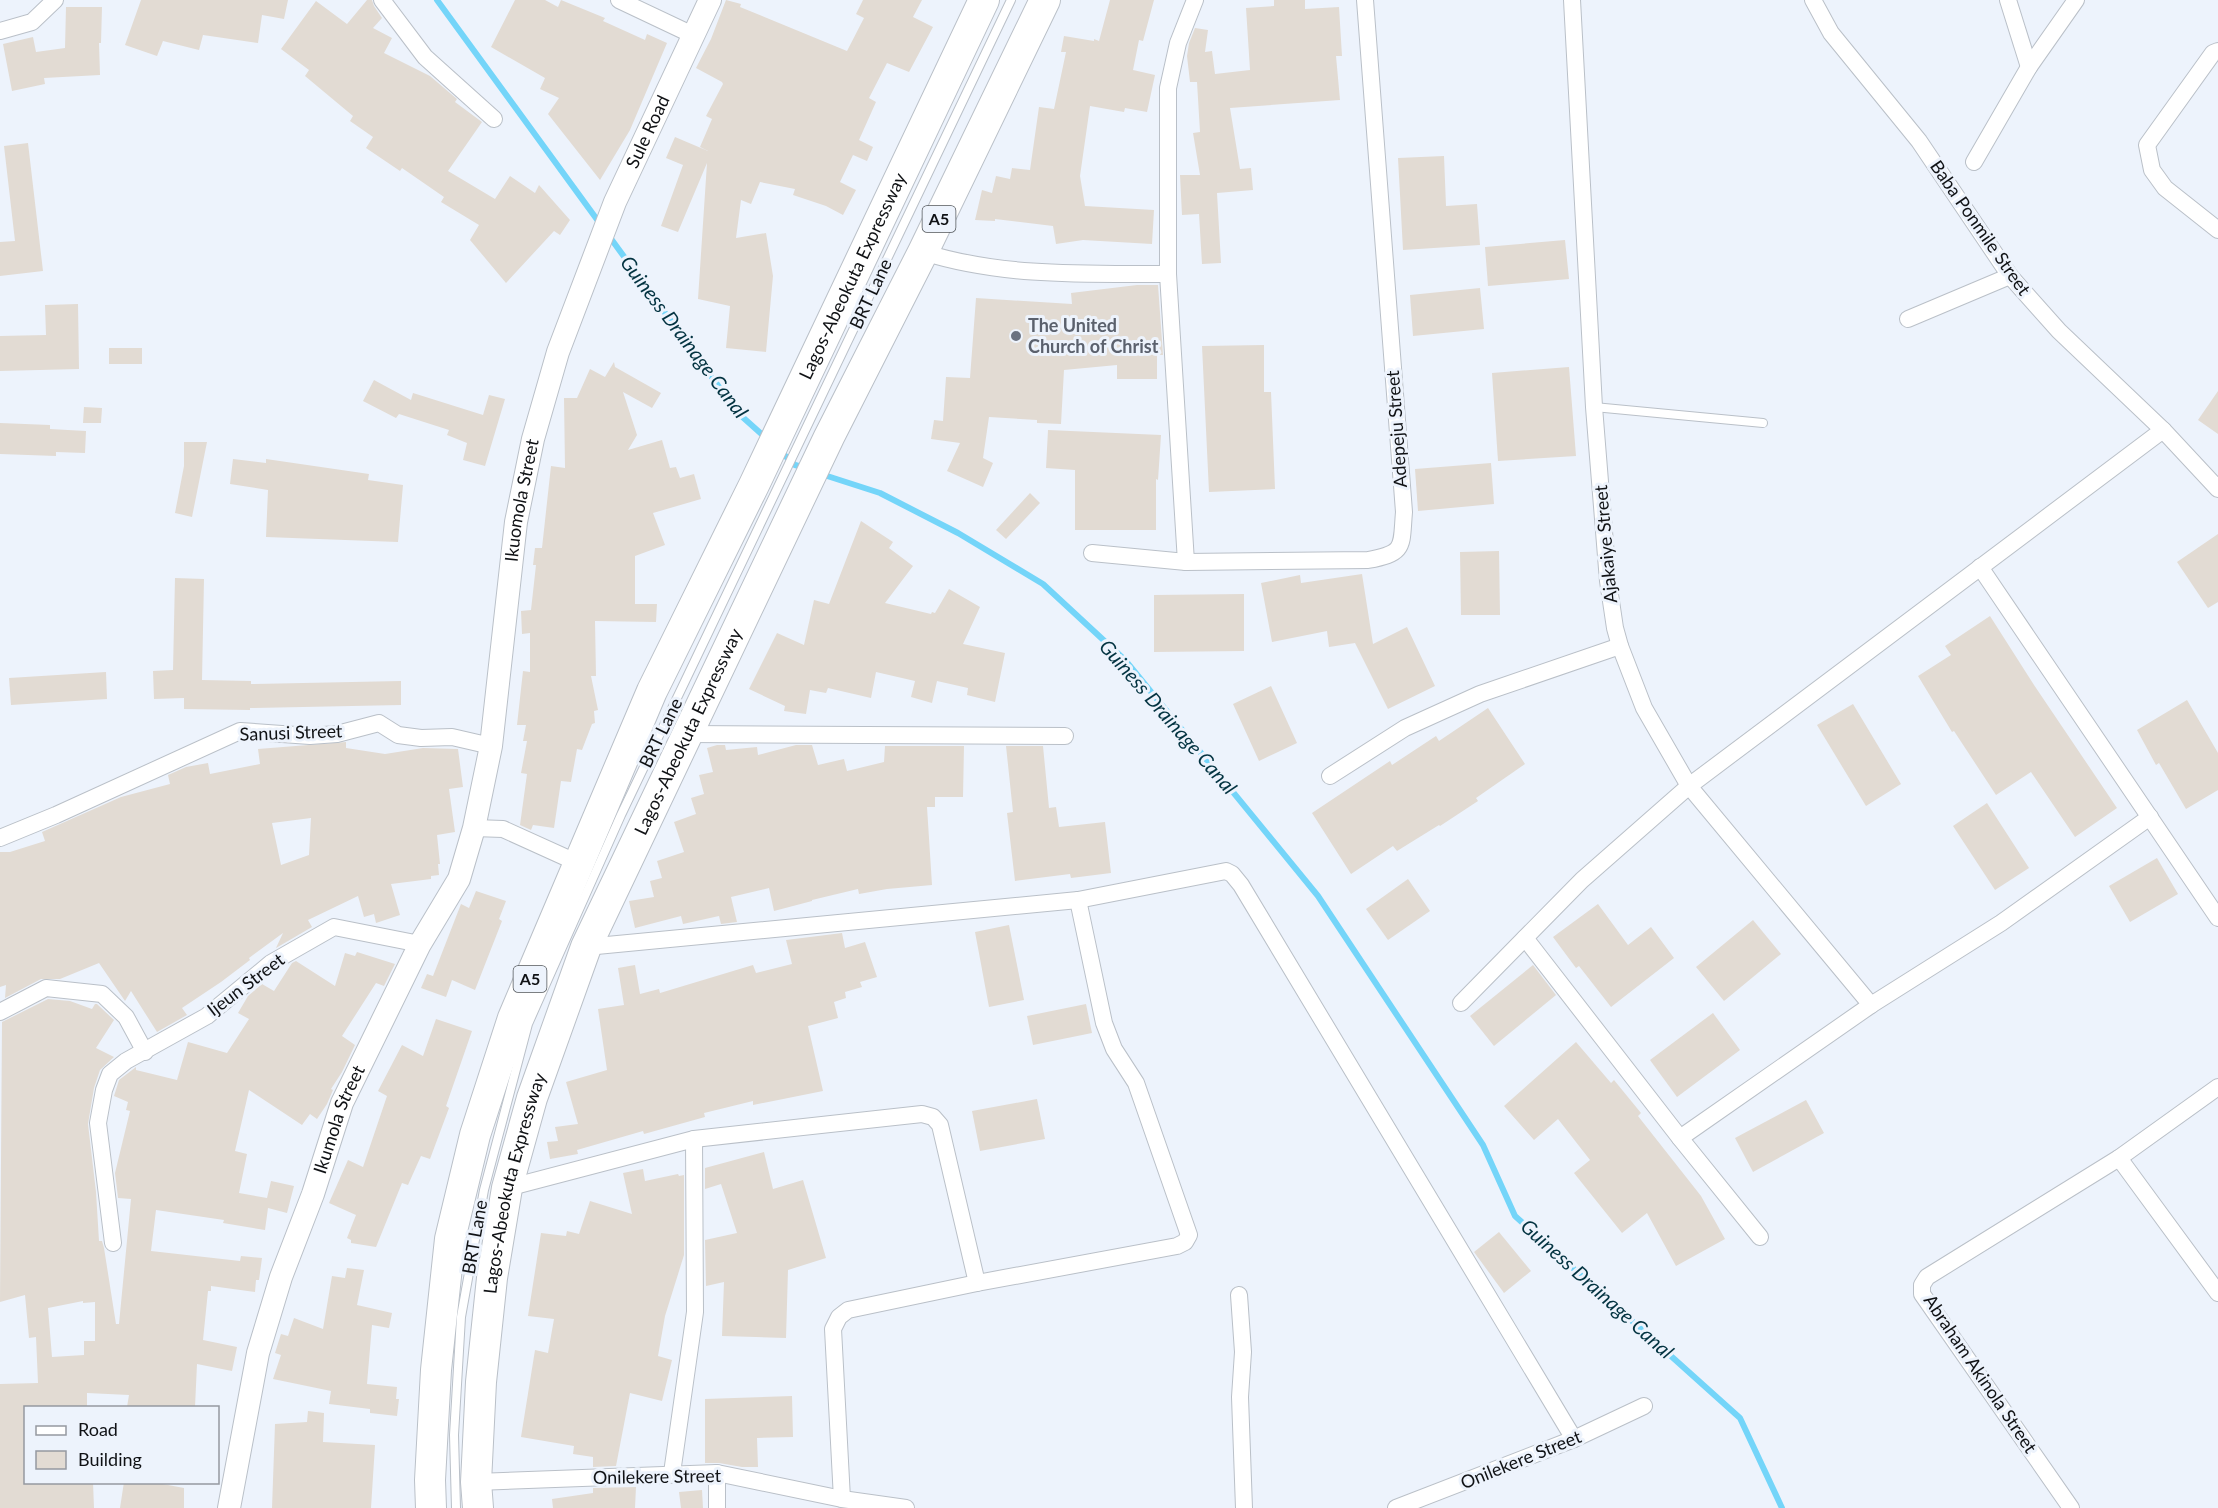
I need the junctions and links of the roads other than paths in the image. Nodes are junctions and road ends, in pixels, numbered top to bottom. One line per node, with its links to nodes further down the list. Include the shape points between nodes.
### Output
1 (55, 0): 14 (street, via 32,22)
2 (382, 0): 18 (street, via 426,57)
3 (620, 0): 15 (street)
4 (710, 0): 15 (street, Sule Road)
5 (984, 0): 28 (highway, Lagos-Abeokuta Expressway / A5)
6 (1011, 0): 28 (lane, BRT Lane)
7 (1045, 0): 21 (highway, Lagos-Abeokuta Expressway / A5)
8 (1195, 0): 23 (street, via 1178,43 1168,87)
9 (1365, 0): 33 (street, Adepeju Street, via 1404,512 1401,544 1390,556 1368,560)
10 (1572, 0): 26 (street, Ajakaiye Street)
11 (1813, 0): 24 (street, Baba Ponmile Street, via 1831,33 1918,141)
12 (2008, 0): 17 (street)
13 (2076, 0): 17 (street)
14 (0, 31)
15 (695, 36): 22 (street, Sule Road, via 615,202)
16 (2218, 51): 20 (street, via 2147,145 2152,170 2165,188)
17 (2029, 67): 19 (street)
18 (494, 120)
19 (1974, 162)
20 (2218, 230)
21 (923, 252): 23 (street, via 975,264 1031,270); 28 (highway, Lagos-Abeokuta Expressway / A5)
22 (592, 264): 38 (street, Ikuomola Street, via 558,352 533,439 516,522)
23 (1168, 274): 33 (street)
24 (2010, 276): 25 (street); 29 (street, Baba Ponmile Street, via 2060,331)
25 (1908, 320)
26 (1594, 407): 27 (lane); 35 (street, Ajakaiye Street, via 1608,581)
27 (1763, 423)
28 (808, 425): 31 (highway, Lagos-Abeokuta Expressway / A5); 31 (highway, Lagos-Abeokuta Expressway / A5)
29 (2163, 430): 30 (street, Baba Ponmile Street); 34 (street)
30 (2218, 489)
31 (775, 496): 36 (highway, Lagos-Abeokuta Expressway / A5); 44 (highway, Lagos-Abeokuta Expressway / A5, via 652,691); 72 (lane, BRT Lane, via 621,815 528,1024 484,1190 461,1317 454,1435)
32 (1092, 553): 33 (street, Adepeju Street)
33 (1186, 562)
34 (1980, 567): 40 (street); 41 (street)
35 (1620, 646): 39 (street, via 1480,694 1405,728); 40 (street, Ajakaiye Street, via 1644,708)
36 (688, 734): 37 (street); 49 (highway, Lagos-Abeokuta Expressway / A5)
37 (1065, 736)
38 (491, 746): 42 (street, Ikumola Street); 43 (street, Sanusi Street, via 452,737 398,735 379,723 337,734 310,736 240,731)
39 (1329, 776)
40 (1689, 786): 47 (street, via 1582,880); 51 (street, Ajakaiye Street)
41 (2150, 817): 46 (street); 51 (street, via 2001,923)
42 (474, 828): 44 (street, via 503,829); 48 (street, Ikumola Street, via 459,879)
43 (0, 838)
44 (578, 863): 71 (highway, Lagos-Abeokuta Expressway / A5, via 513,1018 476,1135 450,1239 436,1370)
45 (1078, 900): 49 (street); 61 (street, via 1104,1023 1114,1049 1136,1083 1189,1235 1177,1246); 65 (street, via 1213,872 1232,874)
46 (2218, 918)
47 (1525, 938): 50 (street); 55 (street)
48 (420, 944): 53 (street, Ijeun Street, via 334,927 271,963 207,1016); 70 (street, Ikumola Street, via 342,1103 281,1277 258,1353)
49 (586, 947): 58 (highway, Lagos-Abeokuta Expressway / A5, via 532,1098)
50 (1461, 1003)
51 (1871, 1005): 55 (street)
52 (0, 1012): 53 (street, via 46,988 102,994 126,1017)
53 (145, 1052): 60 (street, Ijeun Street, via 110,1074 101,1103 98,1123)
54 (2218, 1087): 57 (street)
55 (1680, 1138): 59 (street)
56 (694, 1139): 58 (street); 61 (street, via 922,1114 933,1117 940,1125); 66 (street, via 695,1312)
57 (2119, 1158): 62 (street); 77 (street, Abraham Akinola Street, via 1927,1277 1922,1285 1922,1294)
58 (507, 1188): 68 (highway, Lagos-Abeokuta Expressway / A5, via 481,1382)
59 (1760, 1237)
60 (113, 1243)
61 (977, 1283): 69 (street, via 848,1310 839,1317 833,1329)
62 (2218, 1293)
63 (1239, 1295): 75 (street)
64 (1644, 1406): 65 (street, Onilekere Street)
65 (1574, 1439): 76 (street, Onilekere Street)
66 (672, 1473): 67 (street, Onilekere Street); 68 (street, Onilekere Street)
67 (717, 1473): 69 (street, Onilekere Street); 73 (street)
68 (477, 1495)
69 (842, 1499): 74 (street, Onilekere Street)
70 (229, 1508)
71 (431, 1508)
72 (456, 1508)
73 (717, 1508)
74 (906, 1508)
75 (1244, 1508)
76 (1396, 1508)
77 (2071, 1508)

